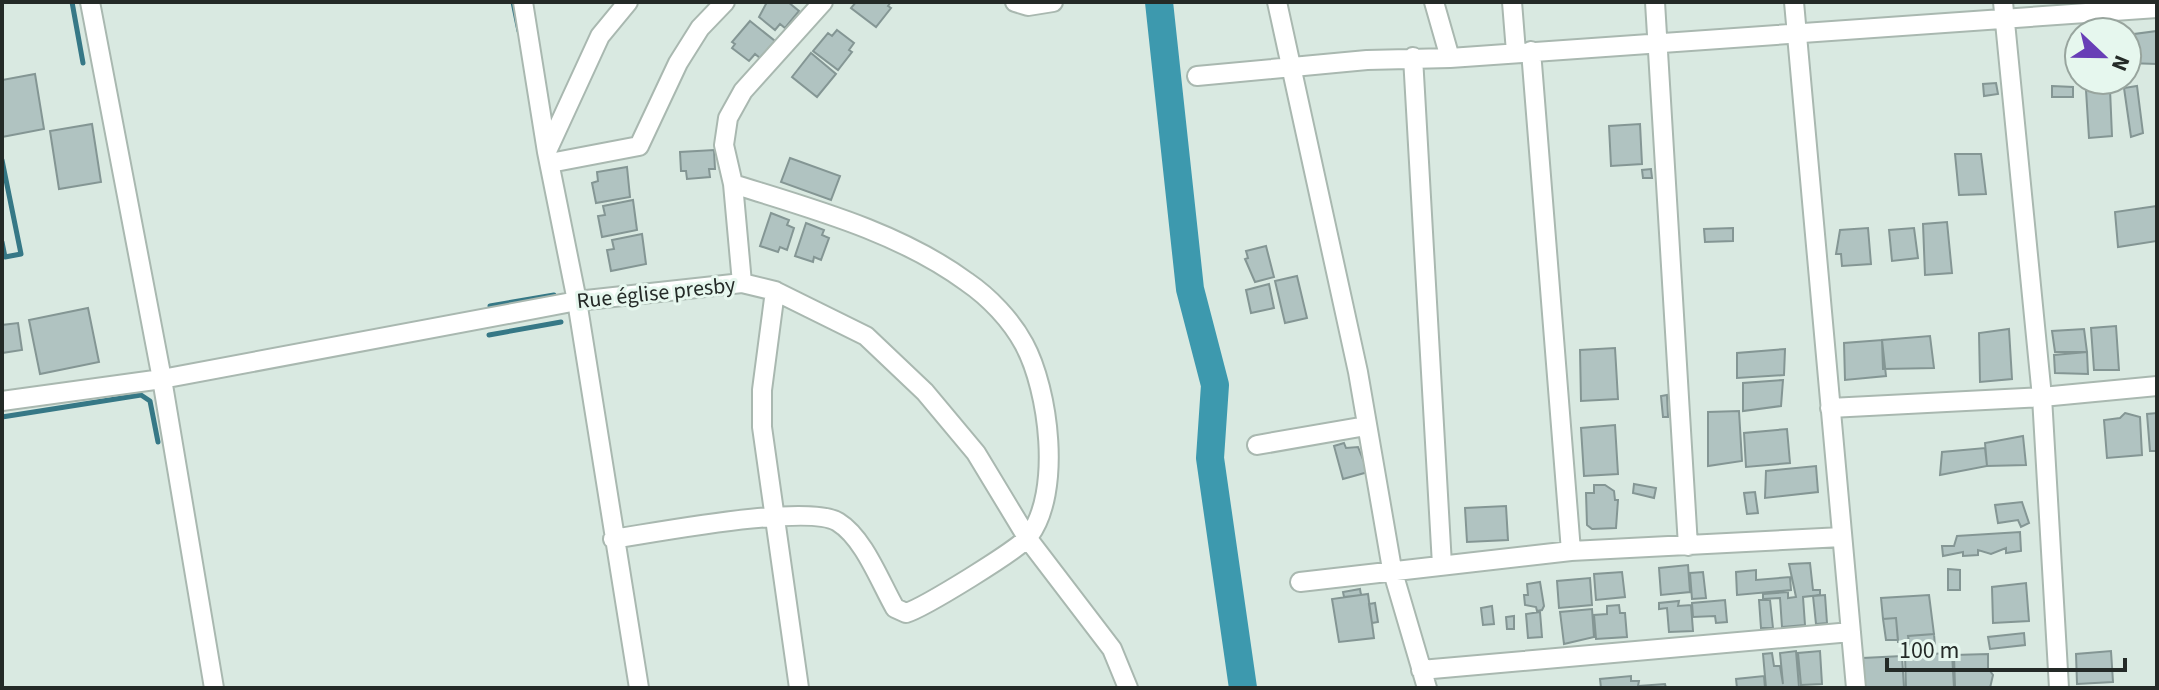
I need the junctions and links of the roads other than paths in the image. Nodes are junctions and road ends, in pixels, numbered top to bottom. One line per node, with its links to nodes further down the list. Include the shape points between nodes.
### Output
1 (90, 2): 27 (street)
2 (523, 2): 22 (street)
3 (628, 2): 22 (street, via 600,36)
4 (725, 2): 22 (street, via 678,63 639,146)
5 (823, 2): 23 (street, via 743,91 728,118 724,145)
6 (1015, 2): 7 (street)
7 (1053, 2)
8 (1277, 2): 20 (street)
9 (1434, 2): 19 (street)
10 (1512, 2): 17 (street)
11 (1655, 2): 16 (street)
12 (1794, 2): 15 (street)
13 (2157, 8): 14 (street)
14 (2004, 11): 15 (street); 29 (street)
15 (1796, 31): 16 (street); 31 (street)
16 (1659, 41): 17 (street); 38 (street)
17 (1524, 51): 19 (street); 39 (street)
18 (1413, 57): 19 (street); 20 (street); 40 (street)
19 (1450, 58)
20 (1292, 68): 21 (street); 32 (street)
21 (1197, 76)
22 (548, 157): 26 (street)
23 (733, 184): 24 (street); 37 (street, via 907,244 969,282 1011,322 1026,347 1043,407 1050,477 1041,515)
24 (742, 283): 25 (street, Rue église presby); 26 (street, Rue église presby)
25 (775, 291): 34 (street, via 762,415); 37 (street, Rue église presby, via 866,336 925,392 976,453)
26 (577, 301): 27 (street, Rue église presby); 36 (street)
27 (162, 379): 30 (street, Rue église presby); 45 (street)
28 (2157, 386): 29 (street)
29 (2042, 397): 31 (street); 50 (street)
30 (2, 401)
31 (1830, 408): 35 (street)
32 (1366, 426): 33 (street); 41 (street)
33 (1257, 445)
34 (775, 517): 36 (street); 37 (street, via 822,515 838,522 854,537 895,608 906,613); 47 (street)
35 (1842, 537): 38 (street); 43 (street)
36 (613, 539): 46 (street)
37 (1028, 539): 48 (street, Rue église presby, via 1112,649)
38 (1688, 546): 39 (street)
39 (1571, 551): 40 (street)
40 (1442, 565): 41 (street)
41 (1392, 569): 42 (street); 44 (street)
42 (1300, 582)
43 (1851, 632): 44 (street); 49 (street)
44 (1424, 679)
45 (214, 688)
46 (639, 688)
47 (799, 688)
48 (1128, 688)
49 (1856, 688)
50 (2059, 688)

